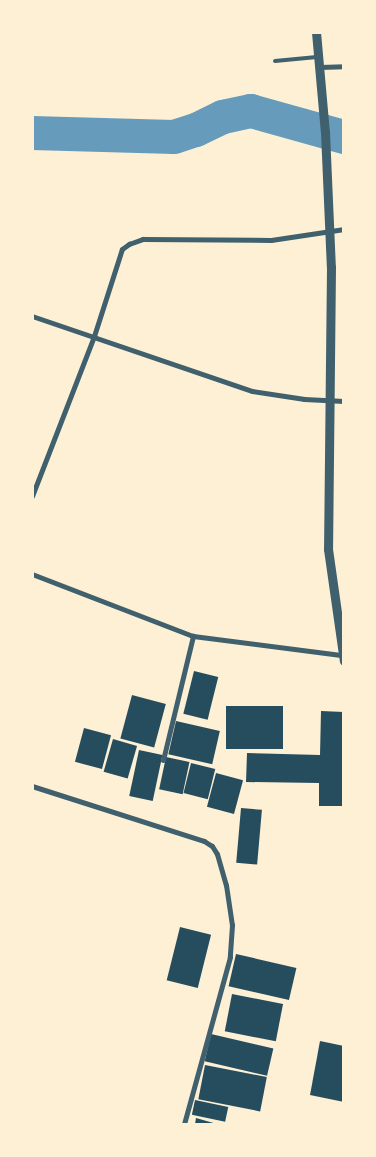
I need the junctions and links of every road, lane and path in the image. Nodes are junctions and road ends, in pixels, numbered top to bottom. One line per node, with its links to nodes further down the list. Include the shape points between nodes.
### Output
1 (316, 32): 2 (street)
2 (319, 57): 3 (lane); 5 (street)
3 (275, 61)
4 (344, 66): 5 (street)
5 (320, 67): 6 (street)
6 (329, 229): 7 (street); 9 (street, via 271,240 143,239 129,244 122,249); 10 (street)
7 (344, 229)
8 (32, 316): 9 (street)
9 (94, 336): 10 (street, via 252,391); 12 (street)
10 (330, 401): 11 (street); 15 (street, via 328,549)
11 (344, 401)
12 (32, 496)
13 (32, 574): 14 (street)
14 (193, 636): 15 (street); 16 (street)
15 (342, 658)
16 (163, 760)
17 (32, 786): 18 (street, via 204,841 212,846 221,863 232,925 230,957)
18 (184, 1124)

